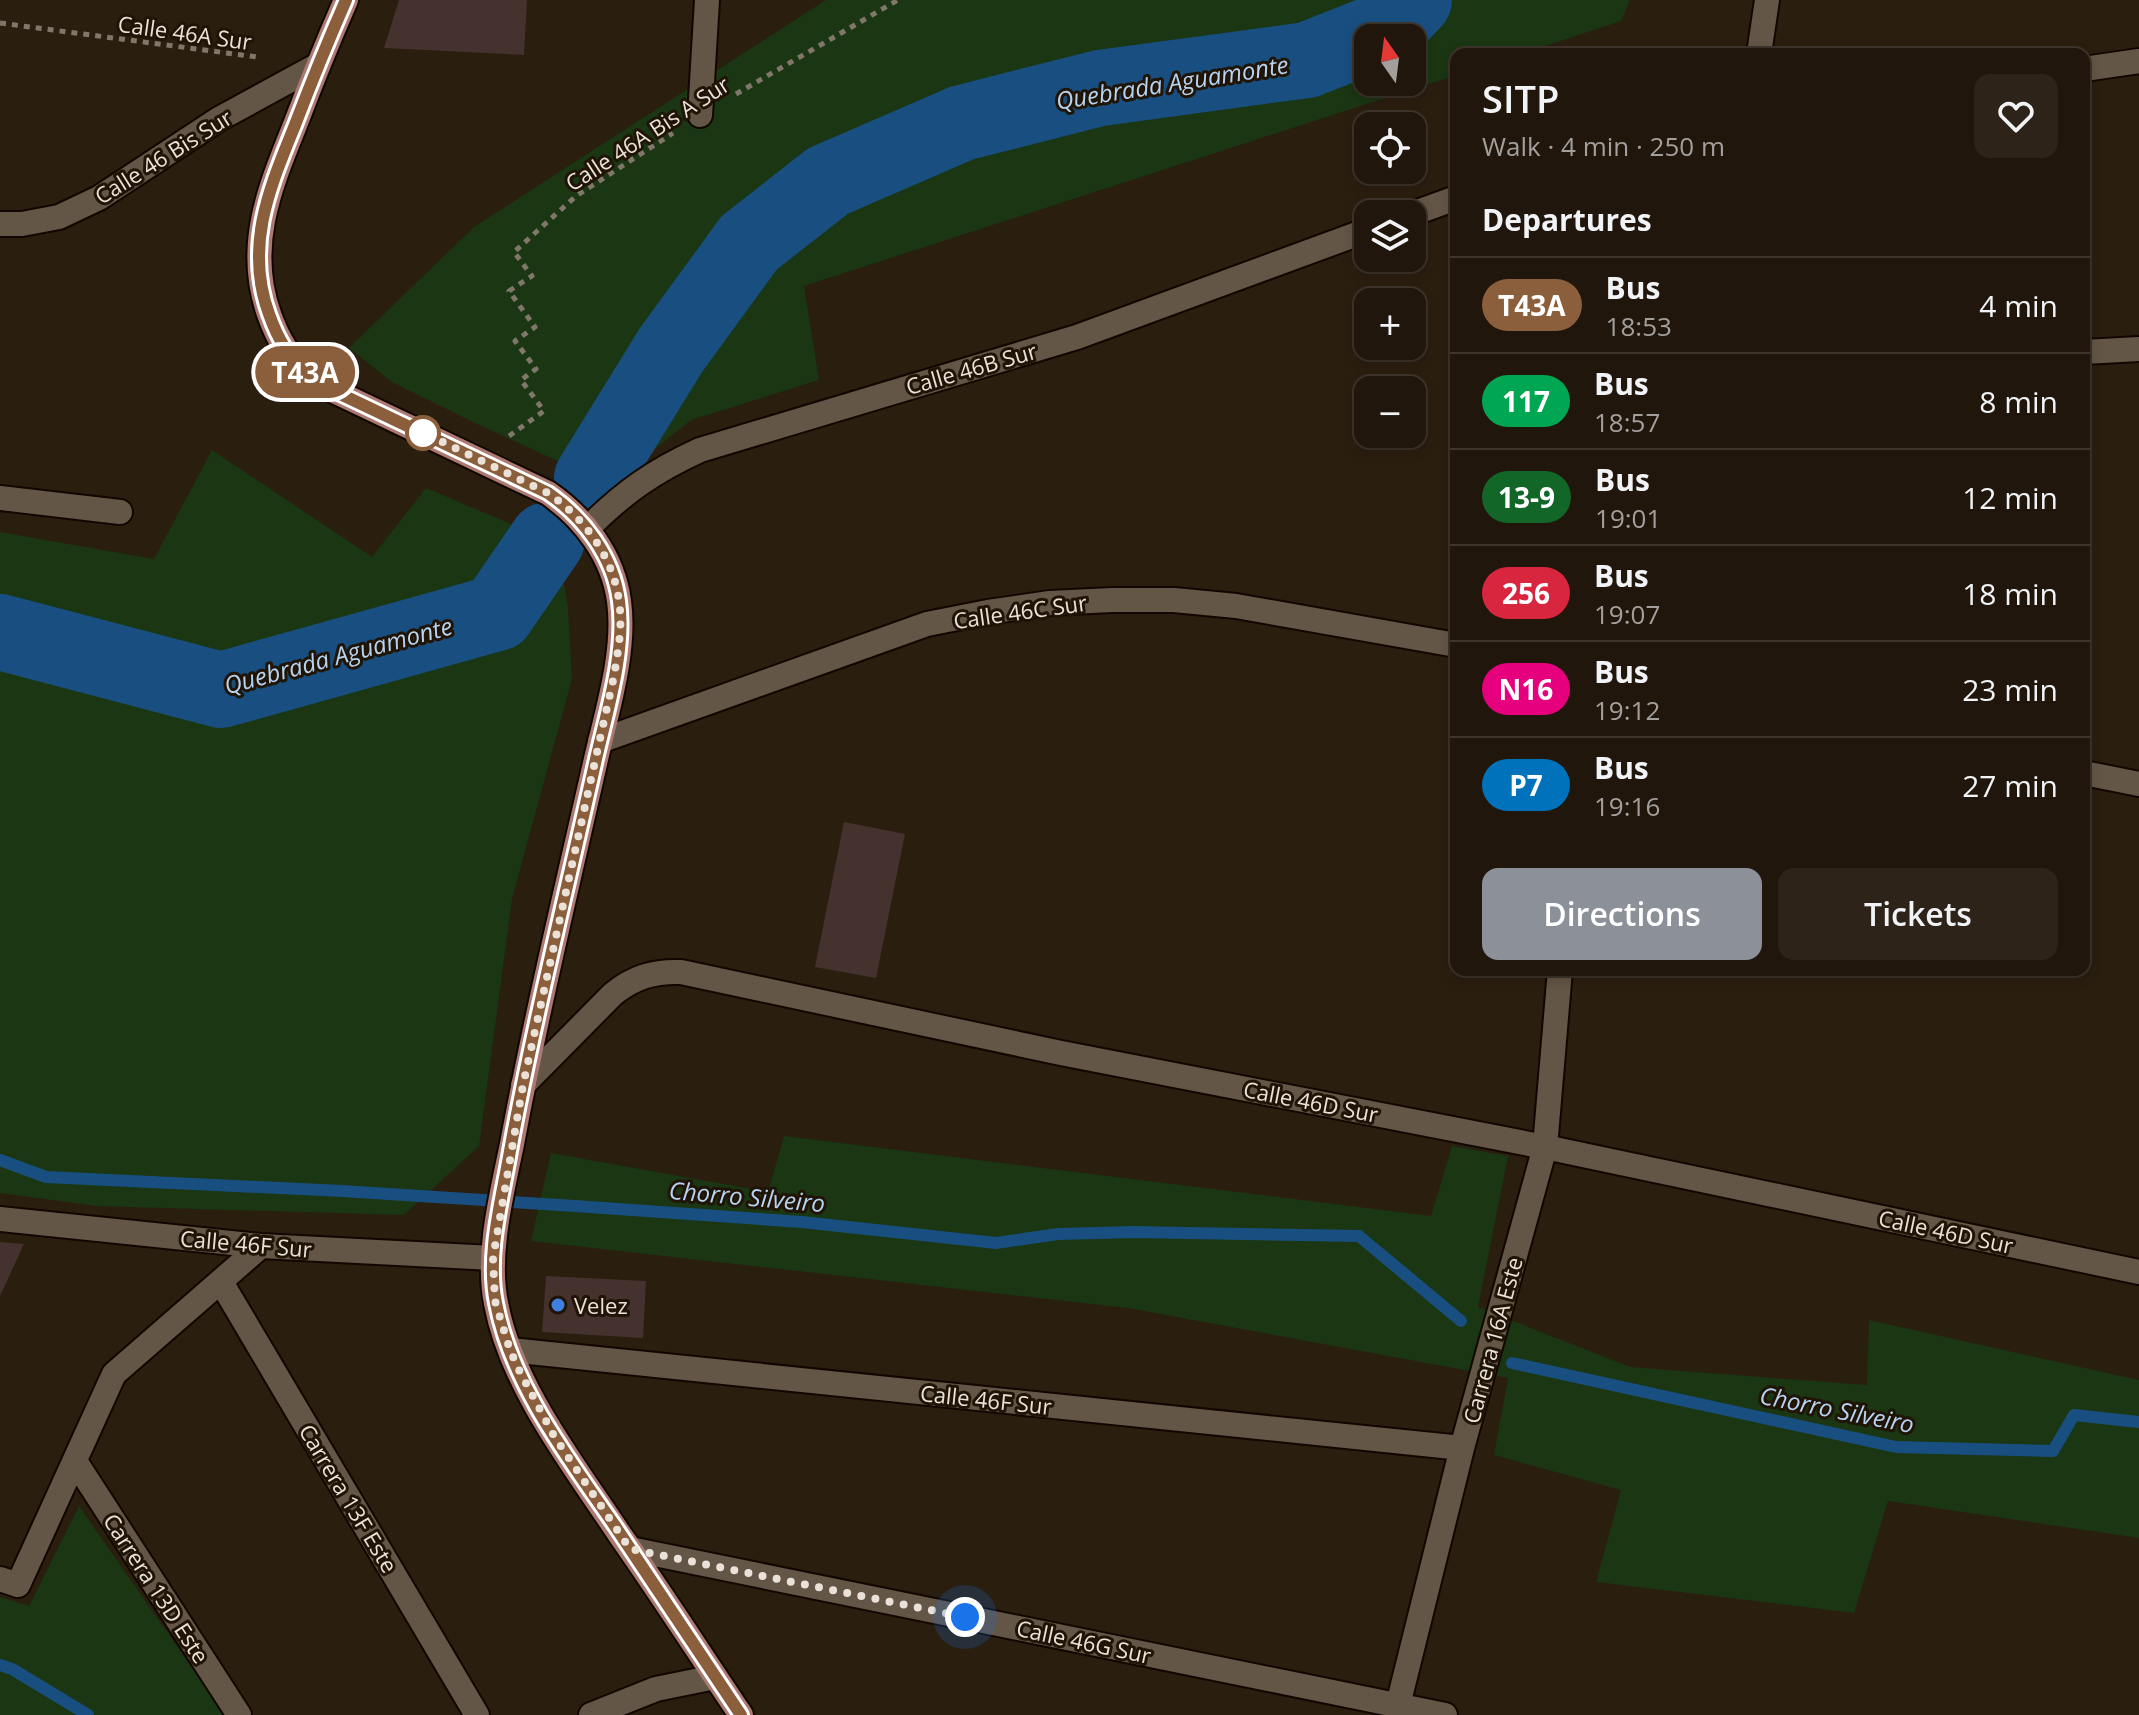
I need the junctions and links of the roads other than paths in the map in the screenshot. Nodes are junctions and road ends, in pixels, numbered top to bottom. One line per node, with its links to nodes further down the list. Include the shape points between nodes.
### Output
1 (346, 0): 6 (main road)
2 (707, 0): 8 (street)
3 (1767, 0): 4 (street)
4 (1760, 48)
5 (2139, 61): 7 (street)
6 (318, 65): 11 (street, Calle 46 Bis Sur, via 219,119 99,198 59,217); 17 (main road, via 271,185 259,244 264,301 288,353 334,391 548,493)
7 (2090, 68)
8 (700, 115)
9 (1450, 200): 10 (street)
10 (1426, 209)
11 (0, 224)
12 (1354, 235): 17 (street, Calle 46B Sur, via 1077,337 700,450 637,484)
13 (2139, 349): 14 (street)
14 (2090, 352)
15 (0, 498): 16 (street)
16 (120, 512)
17 (588, 528): 19 (main road, via 609,564 619,600 620,637)
18 (1450, 644): 19 (street, Calle 46C Sur, via 1236,606 1174,600 1050,603 927,624)
19 (600, 741): 23 (main road)
20 (2090, 774): 21 (street)
21 (2139, 784)
22 (1559, 976): 24 (street, Carrera 16A Este)
23 (523, 1085): 24 (street, Calle 46D Sur, via 623,986 669,971); 27 (main road)
24 (1545, 1147): 28 (street, Calle 46D Sur); 31 (street, Carrera 16A Este)
25 (0, 1219): 26 (street, Calle 46F Sur)
26 (261, 1246): 27 (street, Calle 46F Sur); 29 (street)
27 (493, 1258): 30 (main road, via 495,1301)
28 (2139, 1272)
29 (221, 1282): 32 (street, via 114,1374); 38 (street, Carrera 13F Este)
30 (510, 1350): 31 (street, Calle 46F Sur); 33 (main road, via 554,1436)
31 (1462, 1448): 36 (street, Carrera 16A Este)
32 (75, 1461): 34 (street); 37 (street, Carrera 13D Este)
33 (630, 1549): 35 (main road); 36 (street, Calle 46G Sur)
34 (9, 1582)
35 (715, 1677): 39 (street, via 656,1689); 40 (main road)
36 (1398, 1705): 41 (street, Calle 46G Sur)
37 (239, 1715)
38 (477, 1715)
39 (591, 1715)
40 (741, 1715)
41 (1445, 1715)

